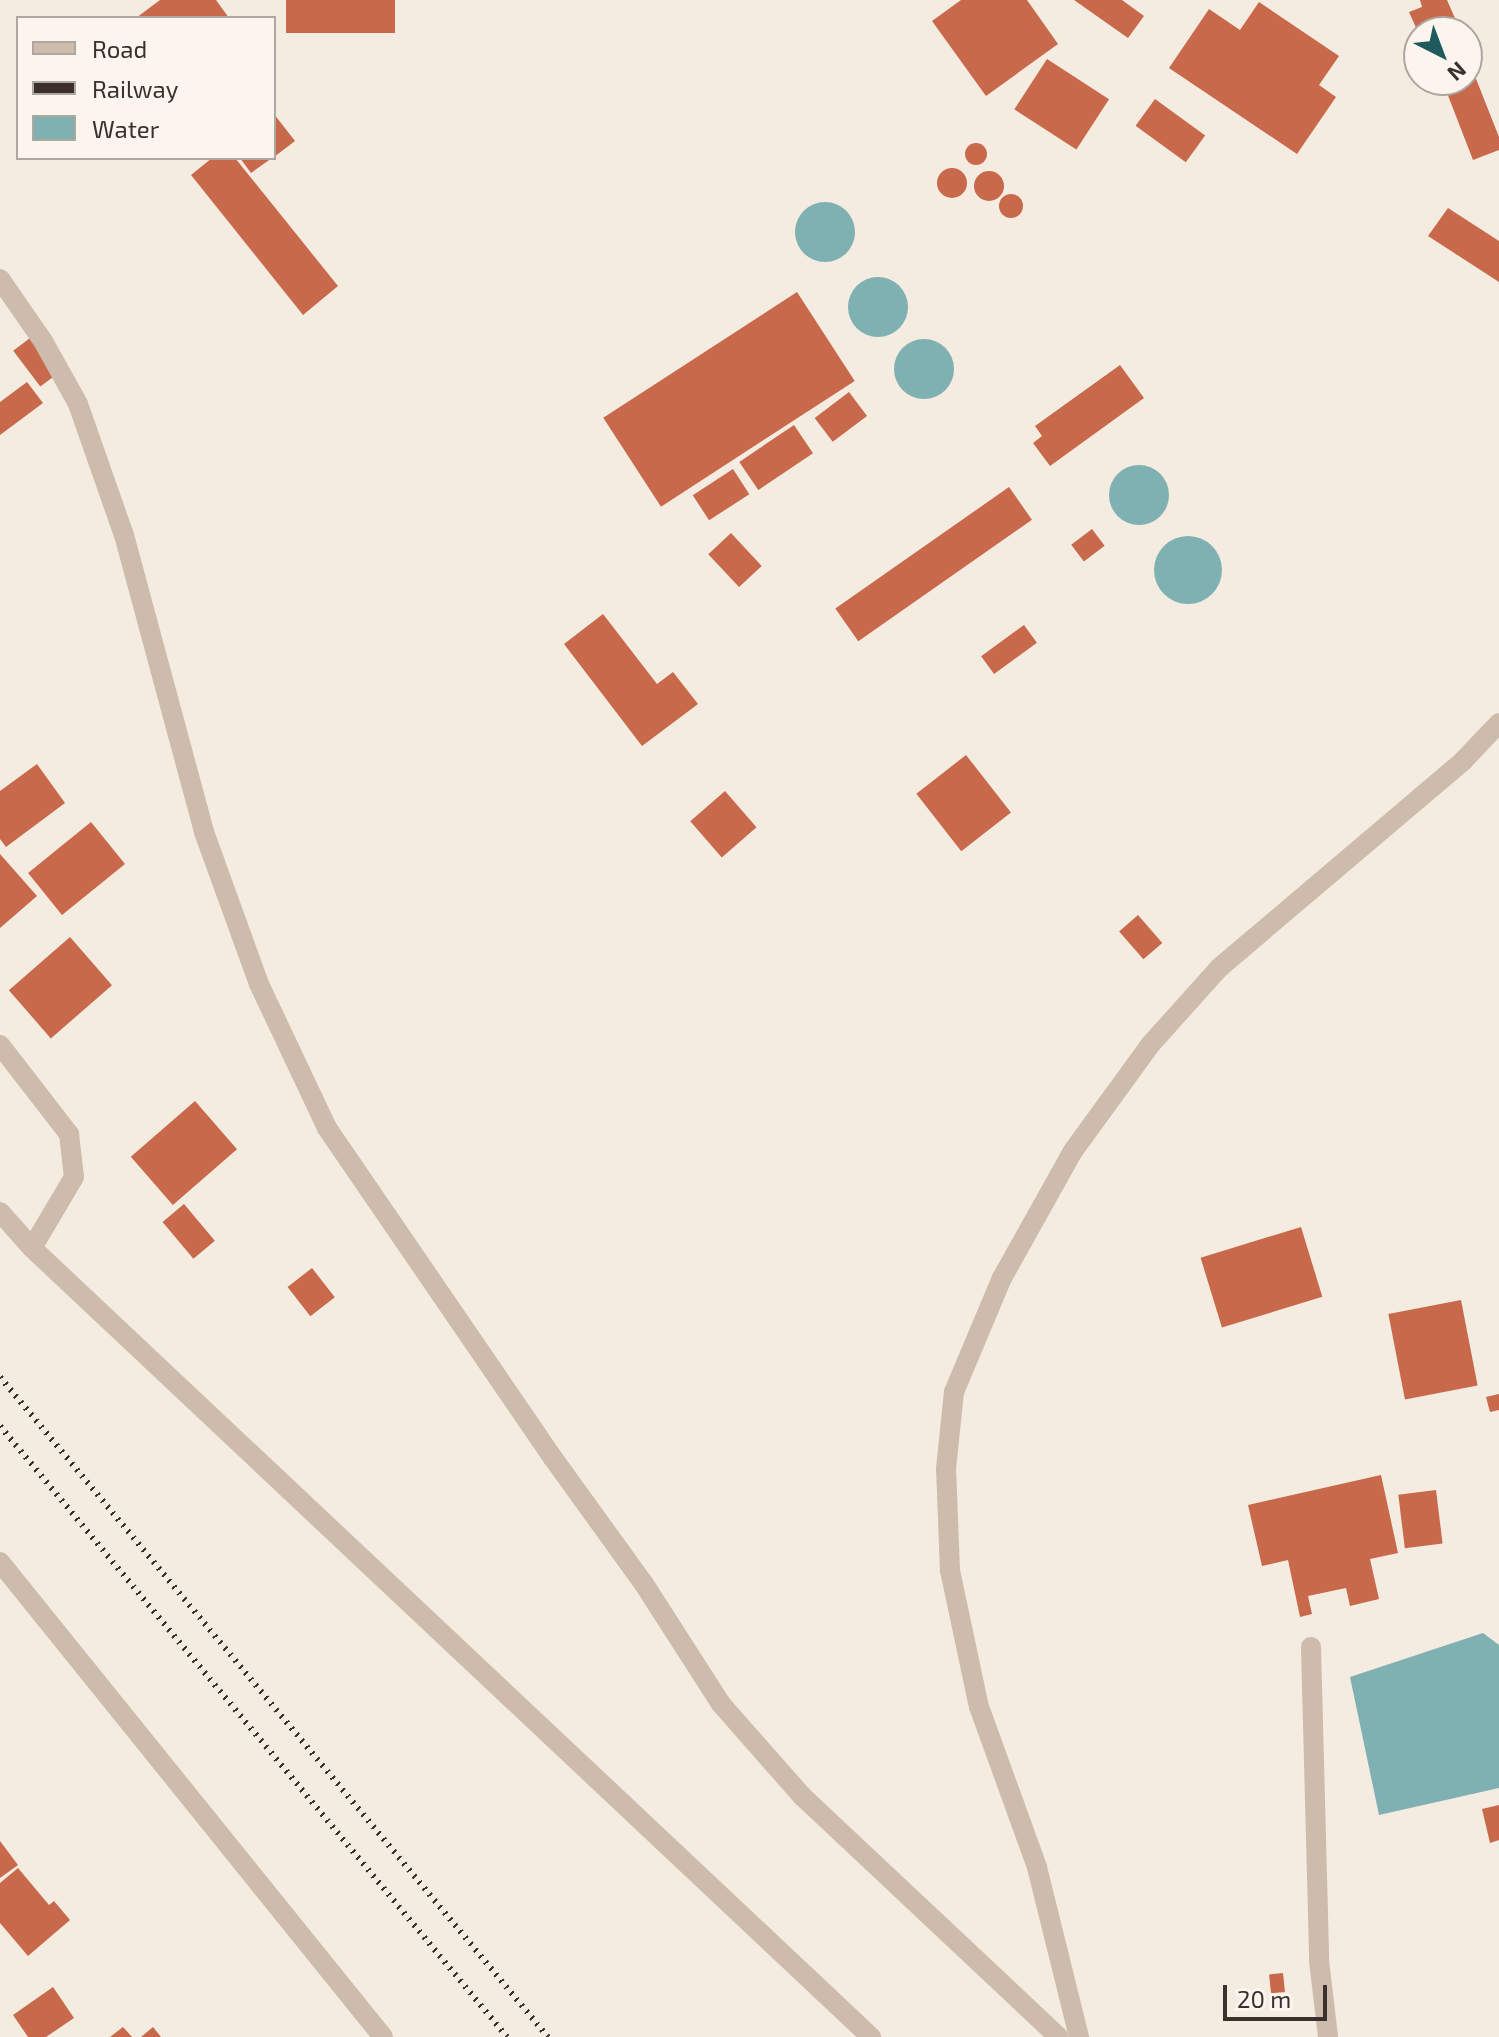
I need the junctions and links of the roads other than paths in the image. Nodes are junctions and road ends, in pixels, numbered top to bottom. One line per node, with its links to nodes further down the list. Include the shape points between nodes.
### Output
1 (0, 279): 10 (street, via 78,404 124,535 204,832 259,984 327,1128 644,1584 721,1704 802,1796)
2 (1499, 723): 11 (street, via 1463,761 1219,968 1150,1045 1073,1151 1002,1278 954,1392 946,1469 950,1571 979,1707 1037,1867)
3 (0, 1045): 5 (street, via 69,1134 74,1177)
4 (0, 1212): 5 (street)
5 (32, 1248): 9 (street)
6 (0, 1562): 8 (street)
7 (1311, 1647): 12 (street, via 1319,1961)
8 (383, 2037)
9 (871, 2037)
10 (1059, 2037)
11 (1079, 2037)
12 (1328, 2037)

